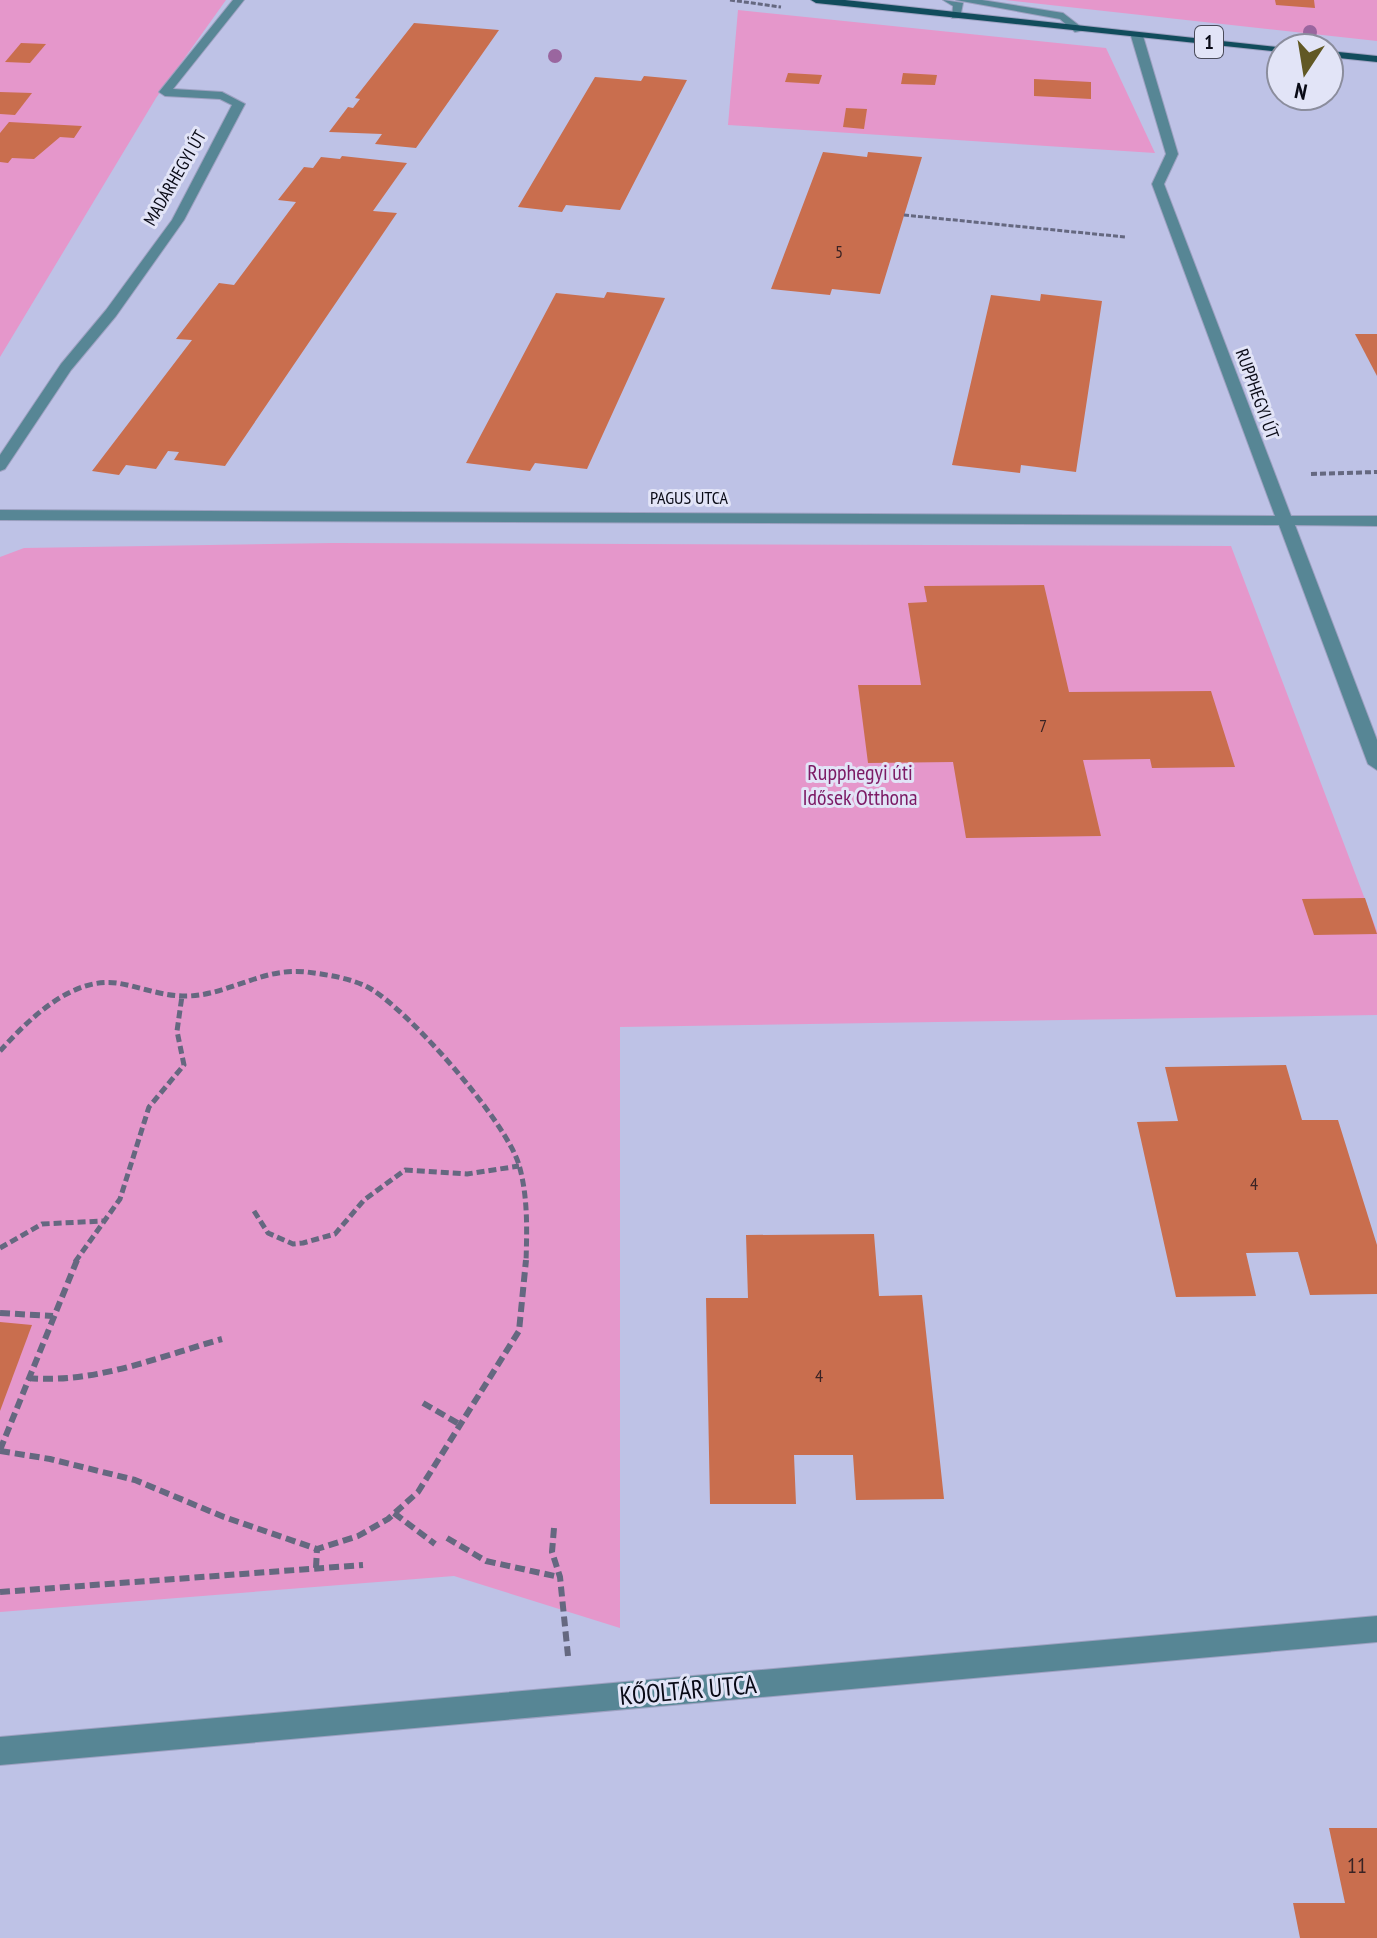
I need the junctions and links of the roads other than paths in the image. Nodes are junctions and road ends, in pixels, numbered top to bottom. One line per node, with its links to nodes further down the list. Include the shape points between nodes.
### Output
1 (239, 0): 11 (street, MADÁRHEGYI ÚT, via 165,92 222,96 239,104 202,179)
2 (816, 0): 5 (main road, 1)
3 (948, 0): 5 (street, via 959,5)
4 (961, 0): 6 (street, via 1063,16)
5 (956, 16): 6 (main road, 1)
6 (1079, 30): 7 (main road, 1)
7 (1137, 36): 8 (main road, 1); 14 (street, RUPPHEGYI ÚT, via 1172,154 1158,184)
8 (1265, 48)
9 (1345, 56): 10 (main road)
10 (1377, 59)
11 (0, 466)
12 (0, 515): 14 (street, PAGUS UTCA)
13 (1377, 521): 14 (street, PAGUS UTCA)
14 (1284, 522): 15 (street, RUPPHEGYI ÚT)
15 (1377, 764)
16 (1377, 1629): 17 (street, KŐOLTÁR UTCA)
17 (0, 1751)

